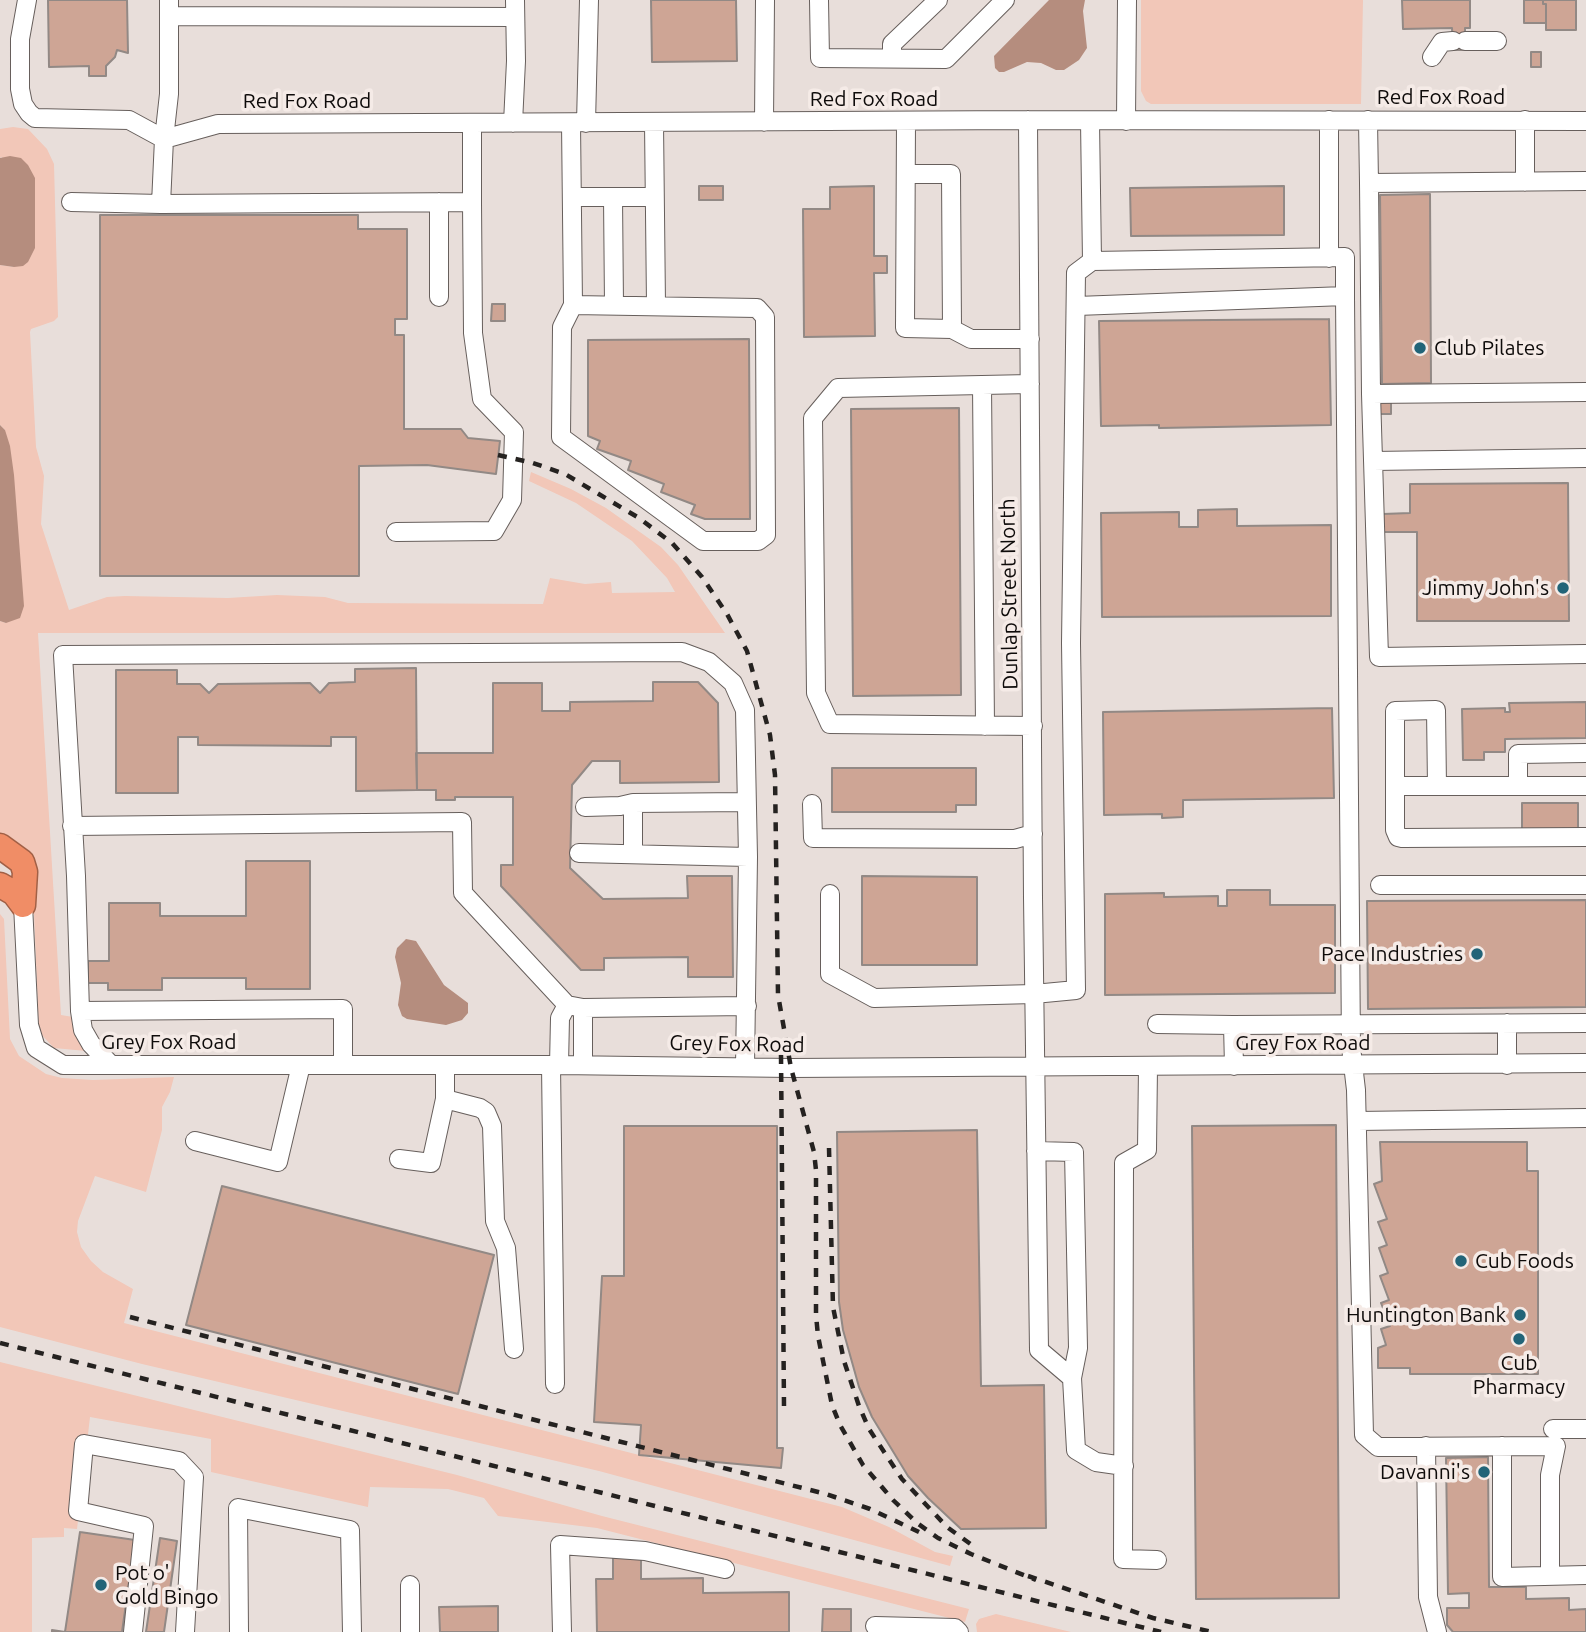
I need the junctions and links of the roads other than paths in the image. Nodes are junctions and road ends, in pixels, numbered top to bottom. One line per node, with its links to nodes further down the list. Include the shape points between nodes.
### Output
1 (27, 0): 26 (street, via 20,39 20,89 29,113 35,118 128,120)
2 (589, 0): 25 (street)
3 (765, 0): 21 (street)
4 (819, 0): 12 (street, via 820,58)
5 (938, 0): 12 (street, via 892,44)
6 (1005, 0): 12 (street, via 946,59)
7 (1127, 0): 18 (street)
8 (169, 8): 9 (street); 26 (street)
9 (515, 8): 24 (street)
10 (1497, 41): 11 (street, via 1442,42)
11 (1432, 57)
12 (892, 58)
13 (1028, 120): 17 (street, Red Fox Road); 22 (street, Red Fox Road); 47 (street, Dunlap Street North)
14 (1329, 120): 15 (street, Red Fox Road); 18 (street, Red Fox Road); 38 (street)
15 (1368, 120): 16 (street, Red Fox Road); 30 (street)
16 (1525, 120): 19 (street, Red Fox Road); 29 (street)
17 (1090, 121): 18 (street, Red Fox Road); 39 (street)
18 (1126, 121)
19 (1586, 121)
20 (654, 122): 21 (street, Red Fox Road); 25 (street, Red Fox Road); 33 (street)
21 (764, 122): 22 (street, Red Fox Road)
22 (906, 122): 27 (street)
23 (472, 123): 24 (street, Red Fox Road); 26 (street, Red Fox Road, via 218,124); 36 (street)
24 (513, 123): 25 (street, Red Fox Road)
25 (579, 123): 31 (street)
26 (164, 139): 37 (street)
27 (906, 174): 46 (street, via 951,174); 46 (street, via 905,328)
28 (1586, 181): 29 (street)
29 (1525, 182): 30 (street)
30 (1369, 183): 51 (street)
31 (572, 197): 32 (street); 42 (street)
32 (613, 197): 33 (street); 43 (street)
33 (654, 197): 44 (street)
34 (71, 202): 37 (street)
35 (439, 202): 36 (street); 37 (street); 41 (street)
36 (472, 202): 54 (street, via 473,333 482,399 514,432 512,500 494,531)
37 (161, 204)
38 (1329, 258): 39 (street); 40 (street, via 1345,257)
39 (1092, 261): 45 (street, via 1076,273)
40 (1345, 296): 45 (street); 83 (street)
41 (439, 297)
42 (573, 305): 43 (street); 44 (street, via 562,327 561,437 703,541 758,541 766,535 765,317 757,308)
43 (614, 305): 44 (street)
44 (656, 305)
45 (1077, 306): 79 (street, via 1071,643 1076,990)
46 (952, 329): 47 (street, via 971,339)
47 (1030, 339): 48 (street, Dunlap Street North)
48 (1030, 384): 49 (street); 57 (street, Dunlap Street North)
49 (982, 385): 56 (street); 56 (street, via 838,388 813,418 816,693 830,724)
50 (1586, 391): 51 (street)
51 (1371, 394): 53 (street)
52 (1586, 458): 53 (street)
53 (1373, 461): 55 (street, via 1379,657)
54 (396, 532)
55 (1586, 654)
56 (985, 726): 57 (street)
57 (1033, 726): 68 (street, Dunlap Street North)
58 (1586, 753): 61 (street, via 1518,754)
59 (1395, 786): 60 (street); 60 (street, via 1395,711 1436,710); 69 (street, via 1398,837)
60 (1437, 786): 61 (street)
61 (1518, 786): 62 (street)
62 (1586, 786)
63 (746, 802): 64 (street); 67 (street, via 746,710 733,683 709,662 682,652 63,655); 73 (street)
64 (633, 803): 66 (street); 72 (street)
65 (812, 804): 68 (street, via 813,838 1015,839)
66 (586, 807)
67 (72, 826): 81 (street, via 462,822 463,893); 82 (street)
68 (1033, 834): 79 (street, Dunlap Street North)
69 (1586, 837)
70 (0, 846): 78 (highway, via 22,862)
71 (579, 853): 72 (street)
72 (633, 853): 73 (street)
73 (748, 857): 80 (street)
74 (0, 885): 78 (highway)
75 (1380, 885): 76 (street)
76 (1586, 885)
77 (830, 894): 79 (street, via 830,974 874,998)
78 (23, 905): 89 (street, Grey Fox Road, via 29,1025 36,1048 63,1065)
79 (1034, 994): 100 (street, Dunlap Street North)
80 (747, 1006): 81 (street); 99 (street)
81 (575, 1007): 93 (street, via 560,1018); 94 (street)
82 (80, 1011): 89 (street, via 91,1044); 91 (street, via 343,1009)
83 (1351, 1023): 84 (street); 87 (street); 98 (street)
84 (1507, 1023): 85 (street); 95 (street)
85 (1586, 1023)
86 (1157, 1024): 87 (street)
87 (1233, 1025): 97 (street)
88 (1586, 1063): 95 (street, Grey Fox Road)
89 (111, 1065): 90 (street, Grey Fox Road)
90 (301, 1065): 91 (street, Grey Fox Road); 104 (street, via 278,1163)
91 (343, 1065): 92 (street, Grey Fox Road)
92 (445, 1065): 93 (street, Grey Fox Road); 101 (street)
93 (555, 1065): 94 (street, Grey Fox Road); 109 (street)
94 (583, 1065): 99 (street, Grey Fox Road)
95 (1507, 1065): 98 (street, Grey Fox Road)
96 (1149, 1066): 97 (street, Grey Fox Road); 100 (street, Grey Fox Road); 114 (street, via 1147,1150 1125,1163)
97 (1234, 1066): 98 (street, Grey Fox Road)
98 (1353, 1066): 103 (street)
99 (746, 1067): 100 (street, Grey Fox Road)
100 (1035, 1067): 105 (street, Dunlap Street North)
101 (445, 1099): 106 (street, via 431,1163); 107 (street, via 480,1108 492,1126 495,1221 506,1248)
102 (1586, 1118): 103 (street)
103 (1357, 1121): 113 (street, via 1364,1435 1378,1447)
104 (195, 1141)
105 (1036, 1150): 108 (street, Dunlap Street North, via 1039,1350); 108 (street, via 1074,1152 1078,1348)
106 (399, 1159)
107 (514, 1349)
108 (1072, 1378): 114 (street, via 1076,1450 1096,1462)
109 (555, 1384)
110 (1553, 1429): 111 (street)
111 (1586, 1429)
112 (1502, 1446): 113 (street); 118 (street, via 1502,1577); 118 (street, via 1556,1446 1550,1475)
113 (1426, 1447): 128 (street, via 1428,1597)
114 (1124, 1466): 115 (street, via 1123,1559)
115 (1157, 1560)
116 (725, 1569): 126 (street, via 645,1550 560,1545)
117 (1586, 1575): 118 (street)
118 (1550, 1576)
119 (410, 1585): 125 (street)
120 (875, 1626): 127 (street, via 954,1628)
121 (133, 1632): 122 (street, via 144,1526 78,1511 85,1444 179,1461 194,1477)
122 (185, 1632)
123 (239, 1632): 124 (street, via 238,1508 350,1530)
124 (352, 1632)
125 (410, 1632)
126 (562, 1632)
127 (959, 1632)
128 (1437, 1632)

